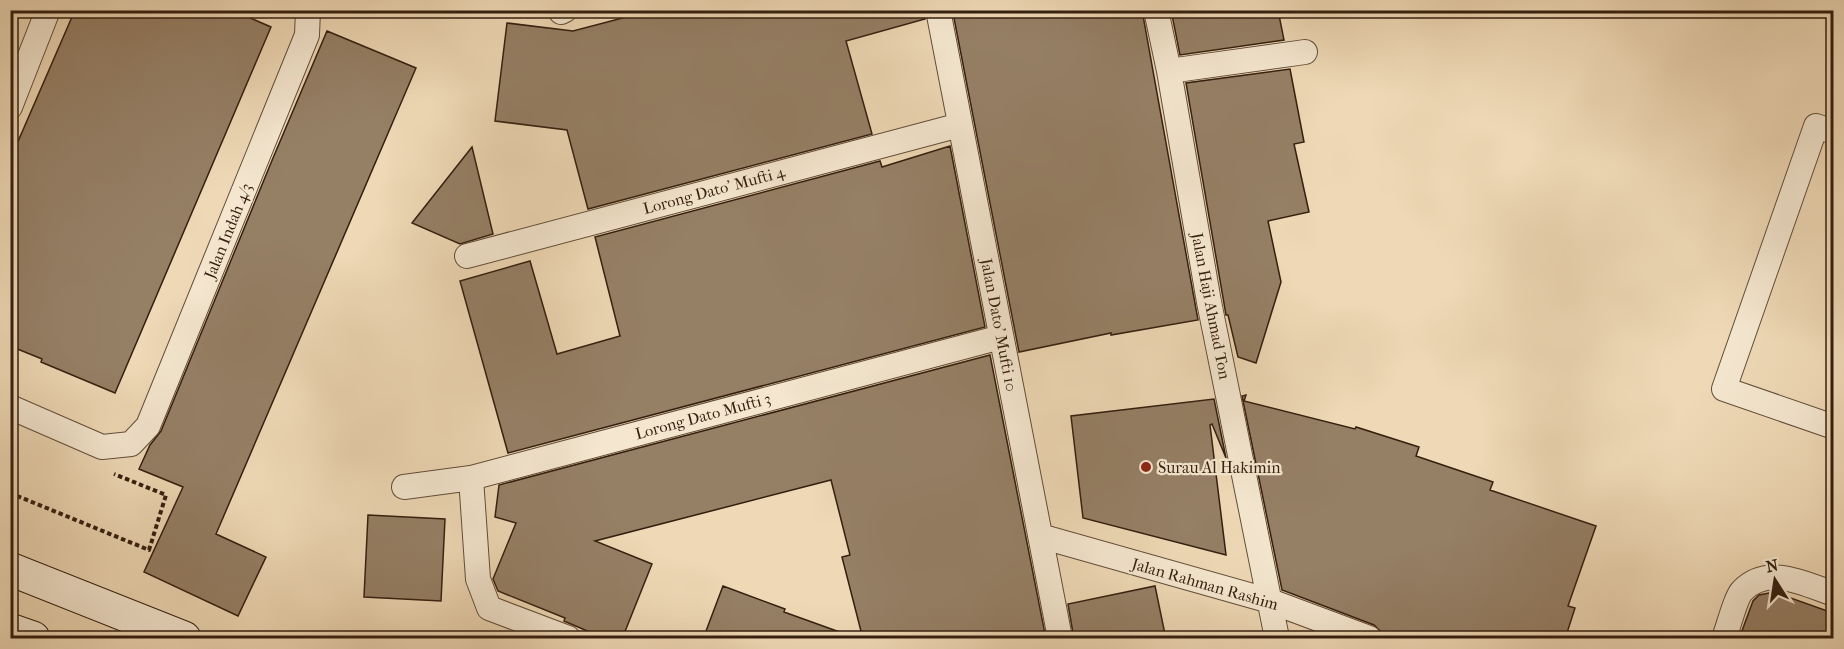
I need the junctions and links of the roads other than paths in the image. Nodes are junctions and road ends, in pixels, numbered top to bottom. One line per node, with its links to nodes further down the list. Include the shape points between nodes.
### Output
1 (48, 10): 7 (street)
2 (309, 10): 12 (street, Jalan Indah 4/3, via 307,35 148,426 131,444 102,447)
3 (938, 10): 8 (street, Jalan Dato' Mufti 10)
4 (1156, 10): 6 (street, Jalan Haji Ahmad Ton)
5 (1305, 52): 6 (street)
6 (1169, 71): 19 (street, Jalan Haji Ahmad Ton, via 1209,302)
7 (10, 107)
8 (960, 125): 10 (street, Lorong Dato' Mufti 4); 11 (street, Jalan Dato' Mufti 10)
9 (1833, 132): 13 (street, via 1816,126 1724,389)
10 (467, 256)
11 (1001, 337): 14 (street, Lorong Dato Mufti 3); 16 (street, Jalan Dato' Mufti 10)
12 (10, 408)
13 (1833, 427)
14 (471, 478): 15 (street, Lorong Dato Mufti 3); 23 (street, via 478,579 489,608)
15 (404, 487)
16 (1040, 536): 19 (street, Jalan Rahman Rashim); 24 (street, Jalan Dato' Mufti 10)
17 (10, 569): 22 (street)
18 (1833, 594): 27 (street, via 1782,577 1760,579 1741,592)
19 (1269, 601): 25 (street, Jalan Haji Ahmad Ton); 26 (street, Jalan Rahman Rashim)
20 (10, 630): 21 (street)
21 (33, 639)
22 (184, 639)
23 (568, 639)
24 (1060, 639)
25 (1276, 639)
26 (1369, 639)
27 (1724, 639)

